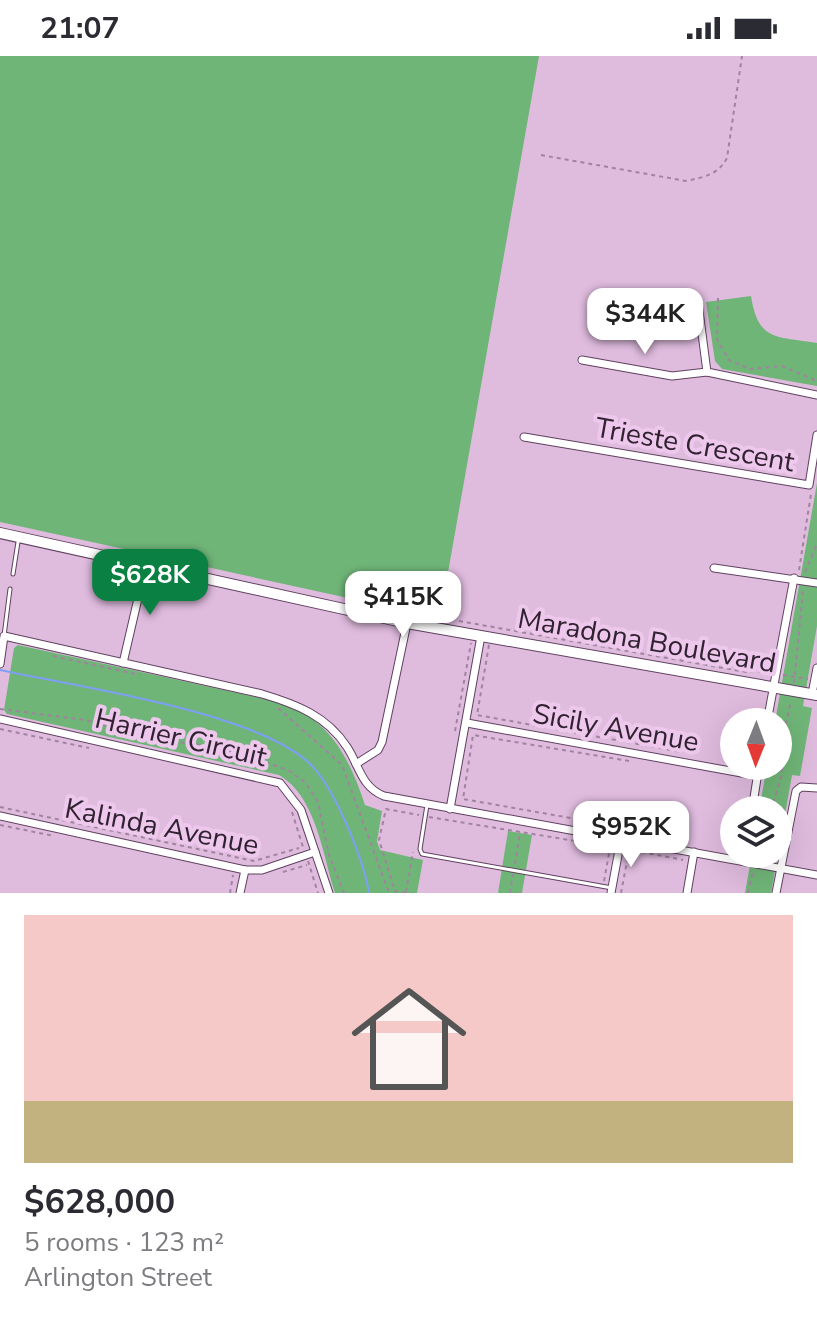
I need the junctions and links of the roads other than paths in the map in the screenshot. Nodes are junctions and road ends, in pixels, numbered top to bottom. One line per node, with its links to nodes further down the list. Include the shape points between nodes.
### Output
1 (698, 303): 3 (street)
2 (582, 360): 3 (street, via 672,376)
3 (707, 372): 4 (street)
4 (817, 395)
5 (817, 435): 6 (street, Trieste Crescent, via 809,485)
6 (524, 437)
7 (0, 533): 8 (street, Maradona Boulevard)
8 (19, 538): 9 (street, Maradona Boulevard); 11 (lane)
9 (146, 564): 15 (street, Maradona Boulevard); 18 (street)
10 (714, 568): 12 (street)
11 (13, 574)
12 (794, 578): 13 (street); 21 (street)
13 (817, 583)
14 (10, 589): 16 (lane)
15 (407, 623): 17 (street, Maradona Boulevard); 26 (street, via 382,742)
16 (4, 636): 18 (street); 19 (street)
17 (481, 636): 21 (street, Maradona Boulevard); 25 (street)
18 (123, 663): 26 (street, via 304,708 331,728)
19 (0, 664)
20 (817, 668): 22 (street)
21 (774, 687): 22 (street, Maradona Boulevard); 23 (street)
22 (815, 695)
23 (770, 708)
24 (0, 719): 34 (street, Harrier Circuit, via 270,778 296,799)
25 (467, 723): 27 (street, Sicily Avenue); 30 (street)
26 (356, 764): 29 (street, via 376,793)
27 (720, 769)
28 (817, 788): 31 (street, via 796,791)
29 (427, 805): 30 (street); 40 (lane, via 422,854)
30 (450, 809): 33 (street)
31 (792, 812)
32 (0, 816): 38 (street, Kalinda Avenue)
33 (617, 844): 35 (street); 40 (street)
34 (315, 852): 38 (street, Kalinda Avenue, via 262,870); 42 (street, Harrier Circuit)
35 (694, 852): 36 (street); 43 (street)
36 (720, 855)
37 (781, 868): 39 (street); 44 (street)
38 (245, 870): 41 (street)
39 (817, 875)
40 (609, 889)
41 (240, 893)
42 (329, 893)
43 (687, 893)
44 (776, 893)

